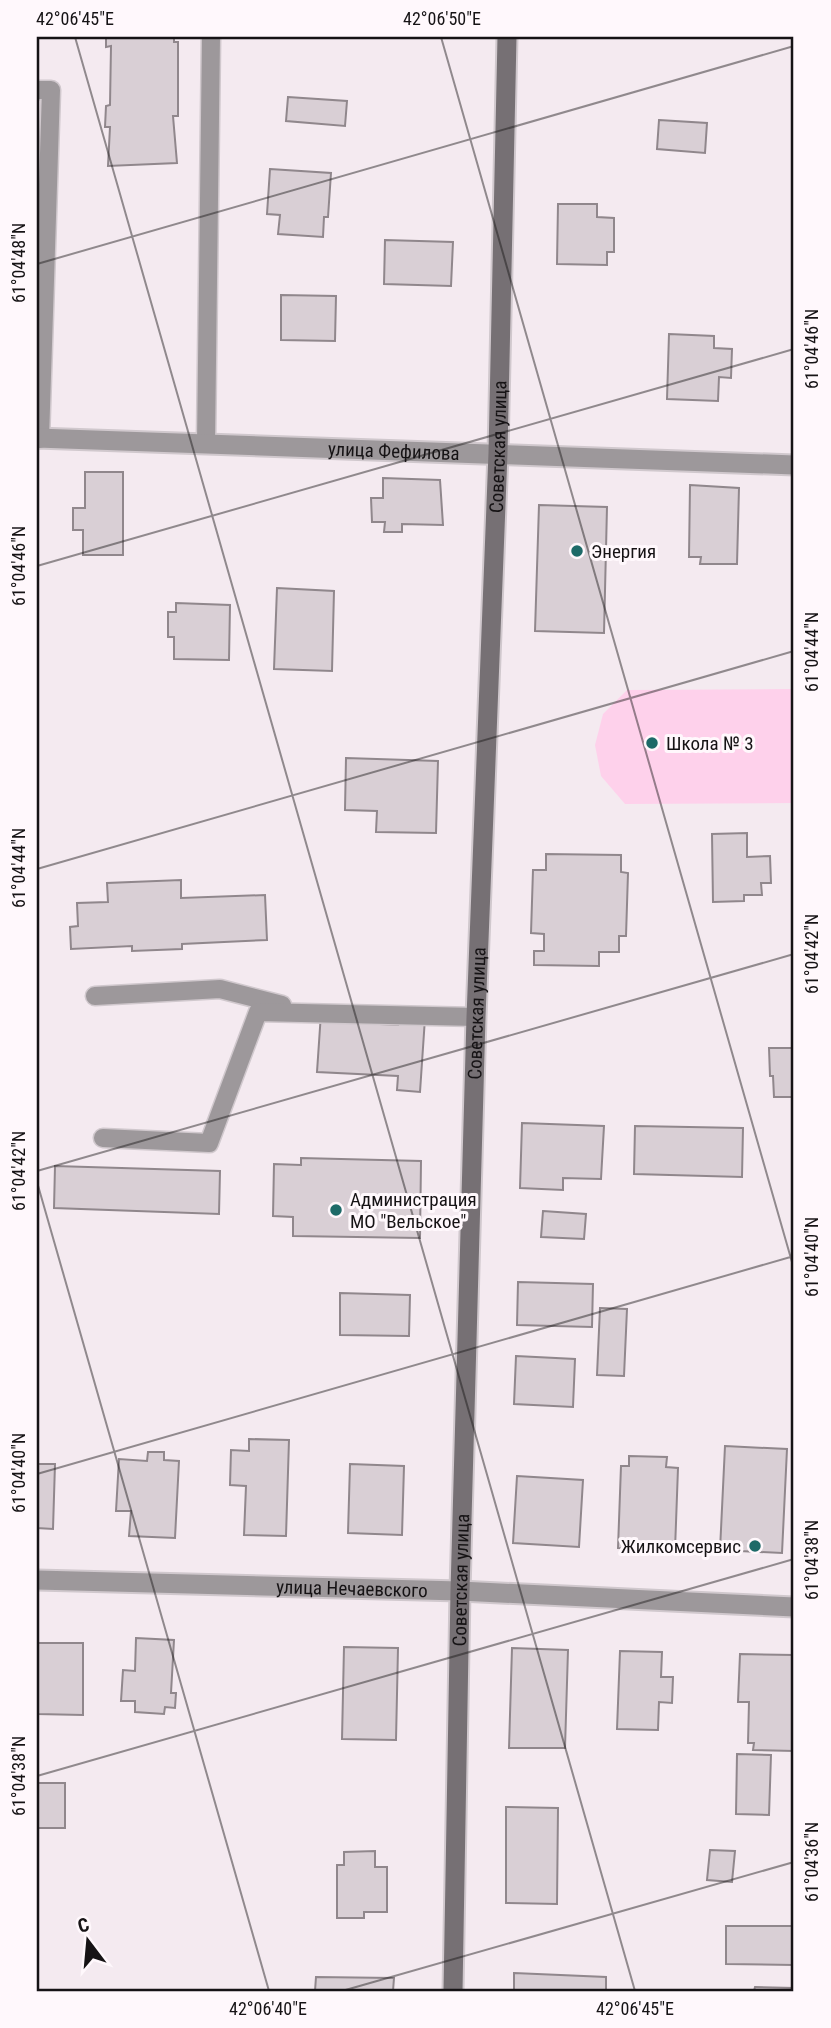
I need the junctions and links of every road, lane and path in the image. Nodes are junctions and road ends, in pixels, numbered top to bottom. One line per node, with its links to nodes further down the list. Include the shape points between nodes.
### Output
1 (211, 37): 6 (lane)
2 (508, 37): 7 (main road, Советская улица)
3 (37, 90): 4 (lane, via 51,90)
4 (41, 279): 5 (lane)
5 (38, 438): 6 (street, улица Фефилова)
6 (206, 443): 7 (street, улица Фефилова)
7 (498, 453): 8 (street, улица Фефилова); 11 (main road, Советская улица)
8 (794, 465)
9 (96, 996): 10 (lane, via 220,989)
10 (307, 1012): 11 (lane); 12 (lane, via 258,1012 209,1143)
11 (476, 1017): 14 (main road, Советская улица)
12 (103, 1138)
13 (37, 1580): 14 (street, улица Нечаевского)
14 (460, 1591): 15 (street, улица Нечаевского); 16 (main road, Советская улица)
15 (794, 1607)
16 (453, 1991)

